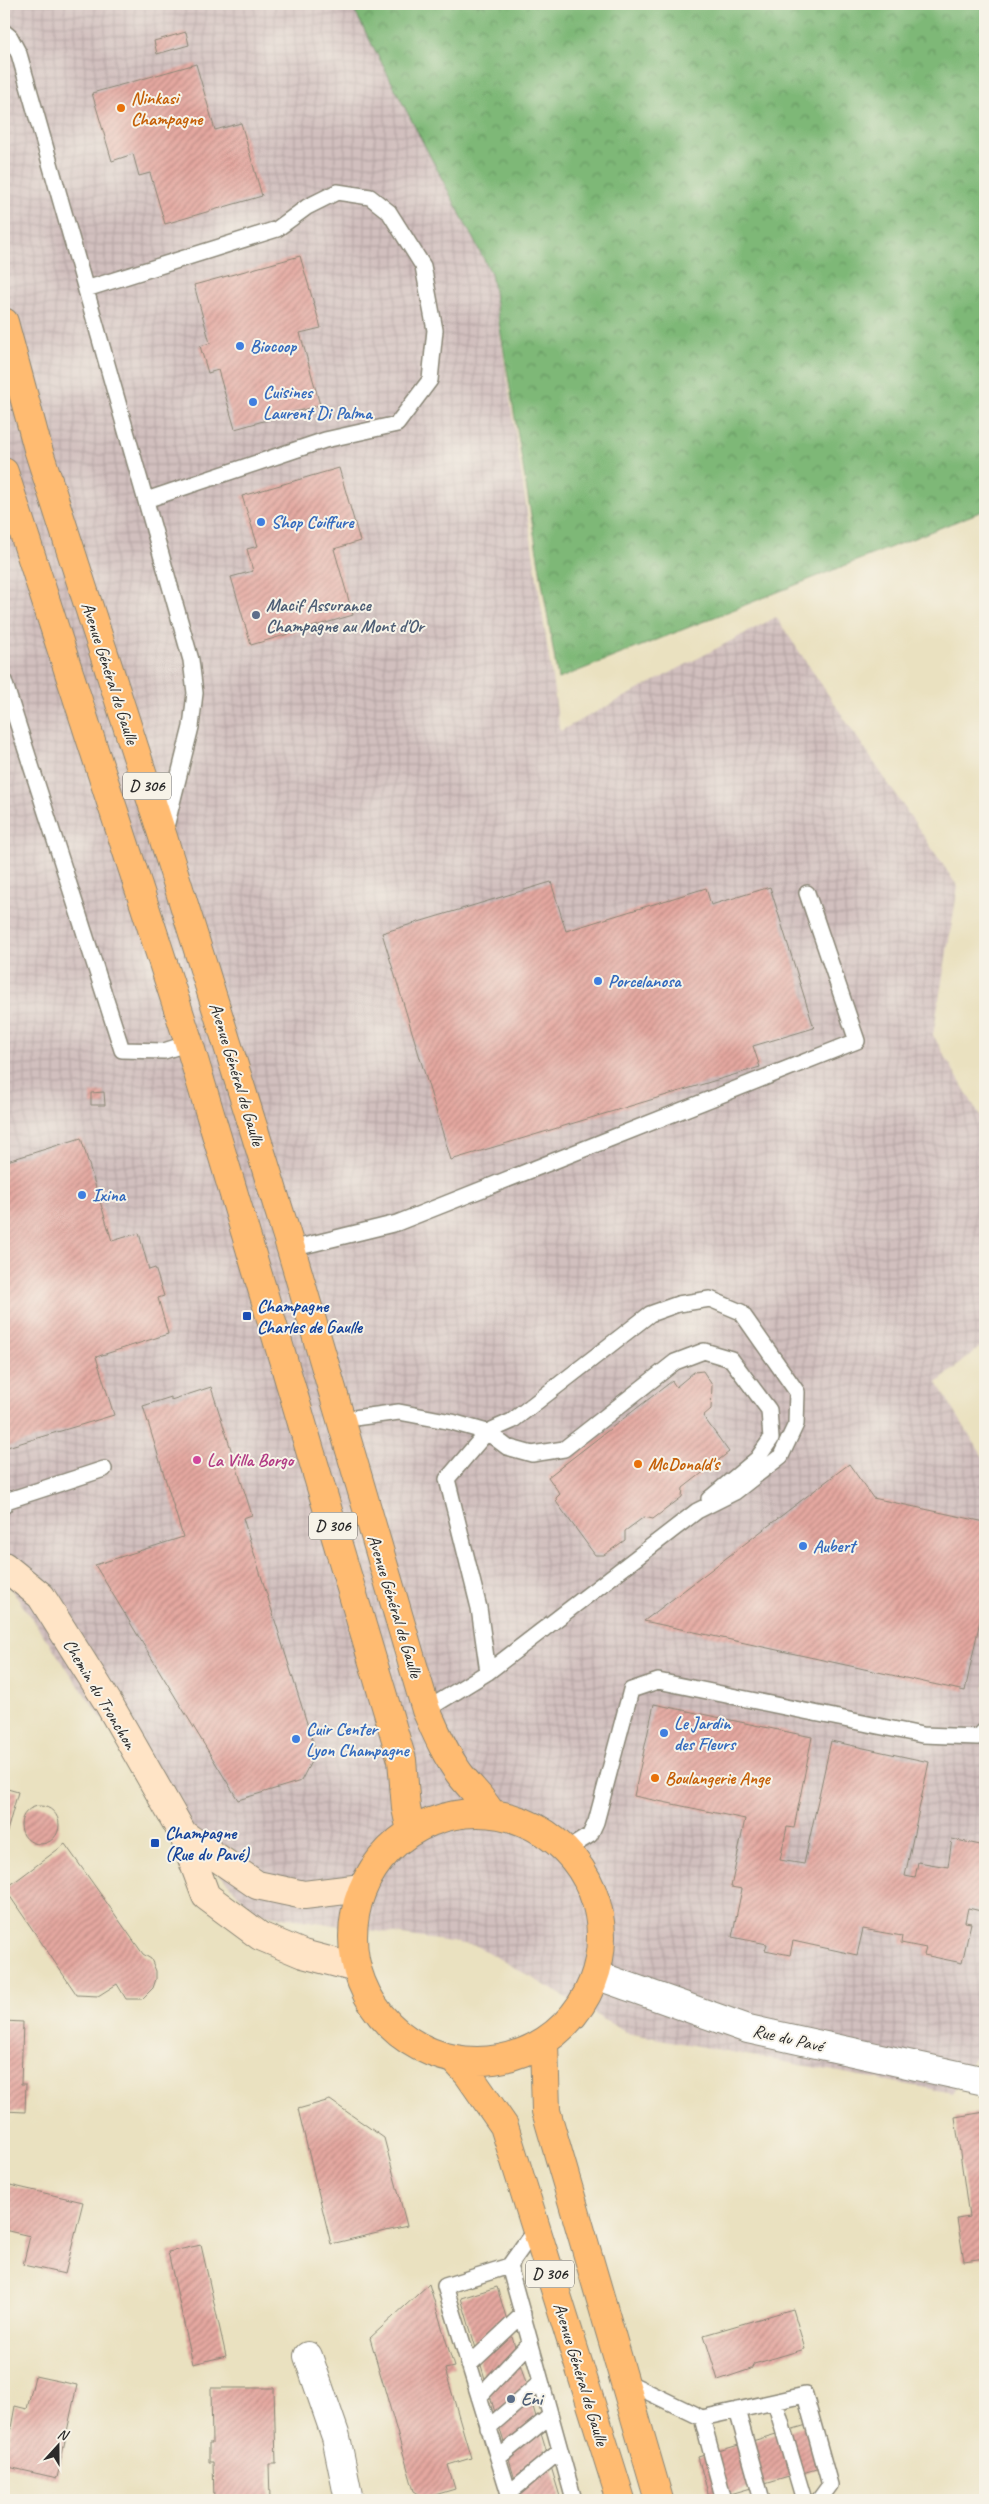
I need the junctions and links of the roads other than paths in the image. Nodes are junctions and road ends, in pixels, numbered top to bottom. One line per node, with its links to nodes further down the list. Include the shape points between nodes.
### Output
1 (4, 32): 2 (lane, via 19,54)
2 (86, 289): 5 (lane); 5 (lane, via 277,229 307,207 337,192 370,196 389,212 423,266 435,330 430,380 397,424 325,440)
3 (4, 322): 7 (main road, Avenue Général de Gaulle / D 306, via 38,449)
4 (4, 472): 9 (main road, Avenue Général de Gaulle / D 306)
5 (146, 500): 7 (lane, via 191,660 195,693 191,727)
6 (4, 681): 9 (lane, via 122,1050 164,1051)
7 (164, 837): 10 (main road, Avenue Général de Gaulle / D 306)
8 (807, 893): 10 (lane, via 857,1041 397,1223)
9 (189, 1043): 21 (main road, Avenue Général de Gaulle / D 306, via 402,1760)
10 (291, 1249): 11 (main road, Avenue Général de Gaulle / D 306)
11 (339, 1420): 12 (lane, via 399,1412); 18 (main road, Avenue Général de Gaulle / D 306)
12 (487, 1432): 15 (lane, via 507,1447 532,1454 564,1449 675,1362 704,1351 731,1359 769,1410 770,1439 757,1459); 15 (lane, via 512,1421 650,1314 678,1304 710,1299 741,1312 797,1392 796,1424 781,1456 735,1492); 17 (lane, via 446,1479 479,1608)
13 (104, 1469): 14 (lane, via 6,1501)
14 (4, 1506)
15 (697, 1511): 17 (lane)
16 (4, 1566): 22 (street, Chemin du Tronchon, via 41,1596 109,1704)
17 (488, 1672): 18 (lane)
18 (426, 1710): 20 (main road, Avenue Général de Gaulle / D 306, via 460,1774)
19 (985, 1730): 23 (lane, via 978,1737 922,1735 658,1681 631,1690 596,1822 590,1835)
20 (492, 1813): 21 (main road, via 450,1815); 23 (main road, via 519,1820 545,1832)
21 (411, 1831): 24 (main road, via 382,1856)
22 (183, 1834): 24 (street, Chemin du Tronchon, via 257,1885 304,1895); 25 (street, Chemin du Tronchon, via 206,1896 260,1936 303,1954)
23 (566, 1850): 26 (main road, via 586,1877 599,1909 602,1943)
24 (362, 1888): 25 (main road, via 352,1928)
25 (356, 1968): 28 (main road, via 370,2001 392,2028 421,2048)
26 (596, 1975): 27 (main road, via 584,2001 568,2023); 29 (street, Rue du Pavé, via 748,2029)
27 (544, 2042): 28 (main road, via 509,2057 486,2061); 36 (main road, D 306, via 546,2111)
28 (454, 2060): 30 (main road, Avenue Général de Gaulle / D 306, via 468,2074 504,2126)
29 (985, 2081)
30 (536, 2228): 31 (lane); 50 (main road, Avenue Général de Gaulle / D 306)
31 (509, 2266): 32 (lane); 35 (lane, via 445,2286)
32 (523, 2314): 33 (lane); 35 (lane)
33 (530, 2343): 37 (lane); 38 (lane)
34 (308, 2356): 48 (street, via 336,2437)
35 (469, 2365): 38 (lane)
36 (623, 2380): 42 (lane); 51 (main road, D 306)
37 (541, 2382): 41 (lane); 43 (lane)
38 (479, 2397): 43 (lane)
39 (775, 2402): 40 (lane); 46 (lane, via 805,2394); 54 (lane)
40 (737, 2410): 42 (lane); 53 (lane)
41 (550, 2416): 44 (lane); 45 (lane)
42 (702, 2418): 52 (lane)
43 (488, 2428): 45 (lane)
44 (560, 2451): 47 (lane); 49 (lane)
45 (498, 2458): 47 (lane)
46 (830, 2484): 55 (lane); 56 (lane)
47 (510, 2496)
48 (349, 2500)
49 (574, 2500)
50 (620, 2500)
51 (659, 2500)
52 (724, 2500)
53 (762, 2500)
54 (804, 2500)
55 (819, 2500)
56 (833, 2500)

